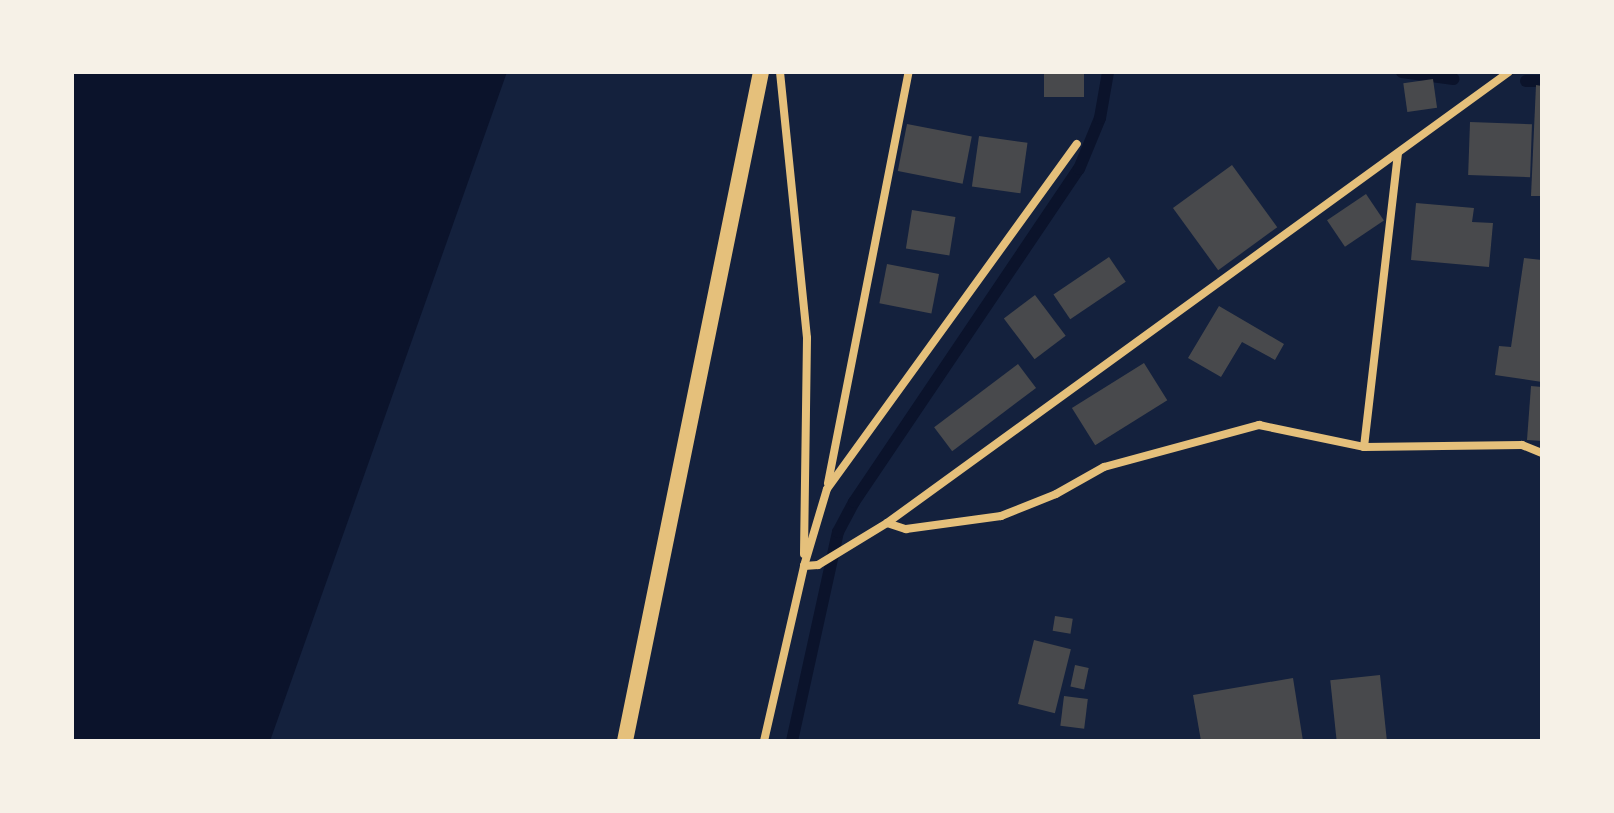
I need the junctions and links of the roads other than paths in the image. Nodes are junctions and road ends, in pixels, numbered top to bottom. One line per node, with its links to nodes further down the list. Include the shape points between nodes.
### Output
1 (761, 72): 12 (main road)
2 (780, 72): 11 (street, via 807,338)
3 (909, 72): 9 (street)
4 (1509, 72): 6 (street)
5 (1077, 144): 9 (street)
6 (1398, 154): 7 (street); 10 (street)
7 (1364, 447): 8 (street, via 1522,445); 10 (street, via 1259,425 1104,467 1001,516 906,529)
8 (1542, 453)
9 (827, 489): 11 (street)
10 (887, 523): 11 (street, via 818,565)
11 (804, 566): 13 (street)
12 (625, 741)
13 (764, 741)

